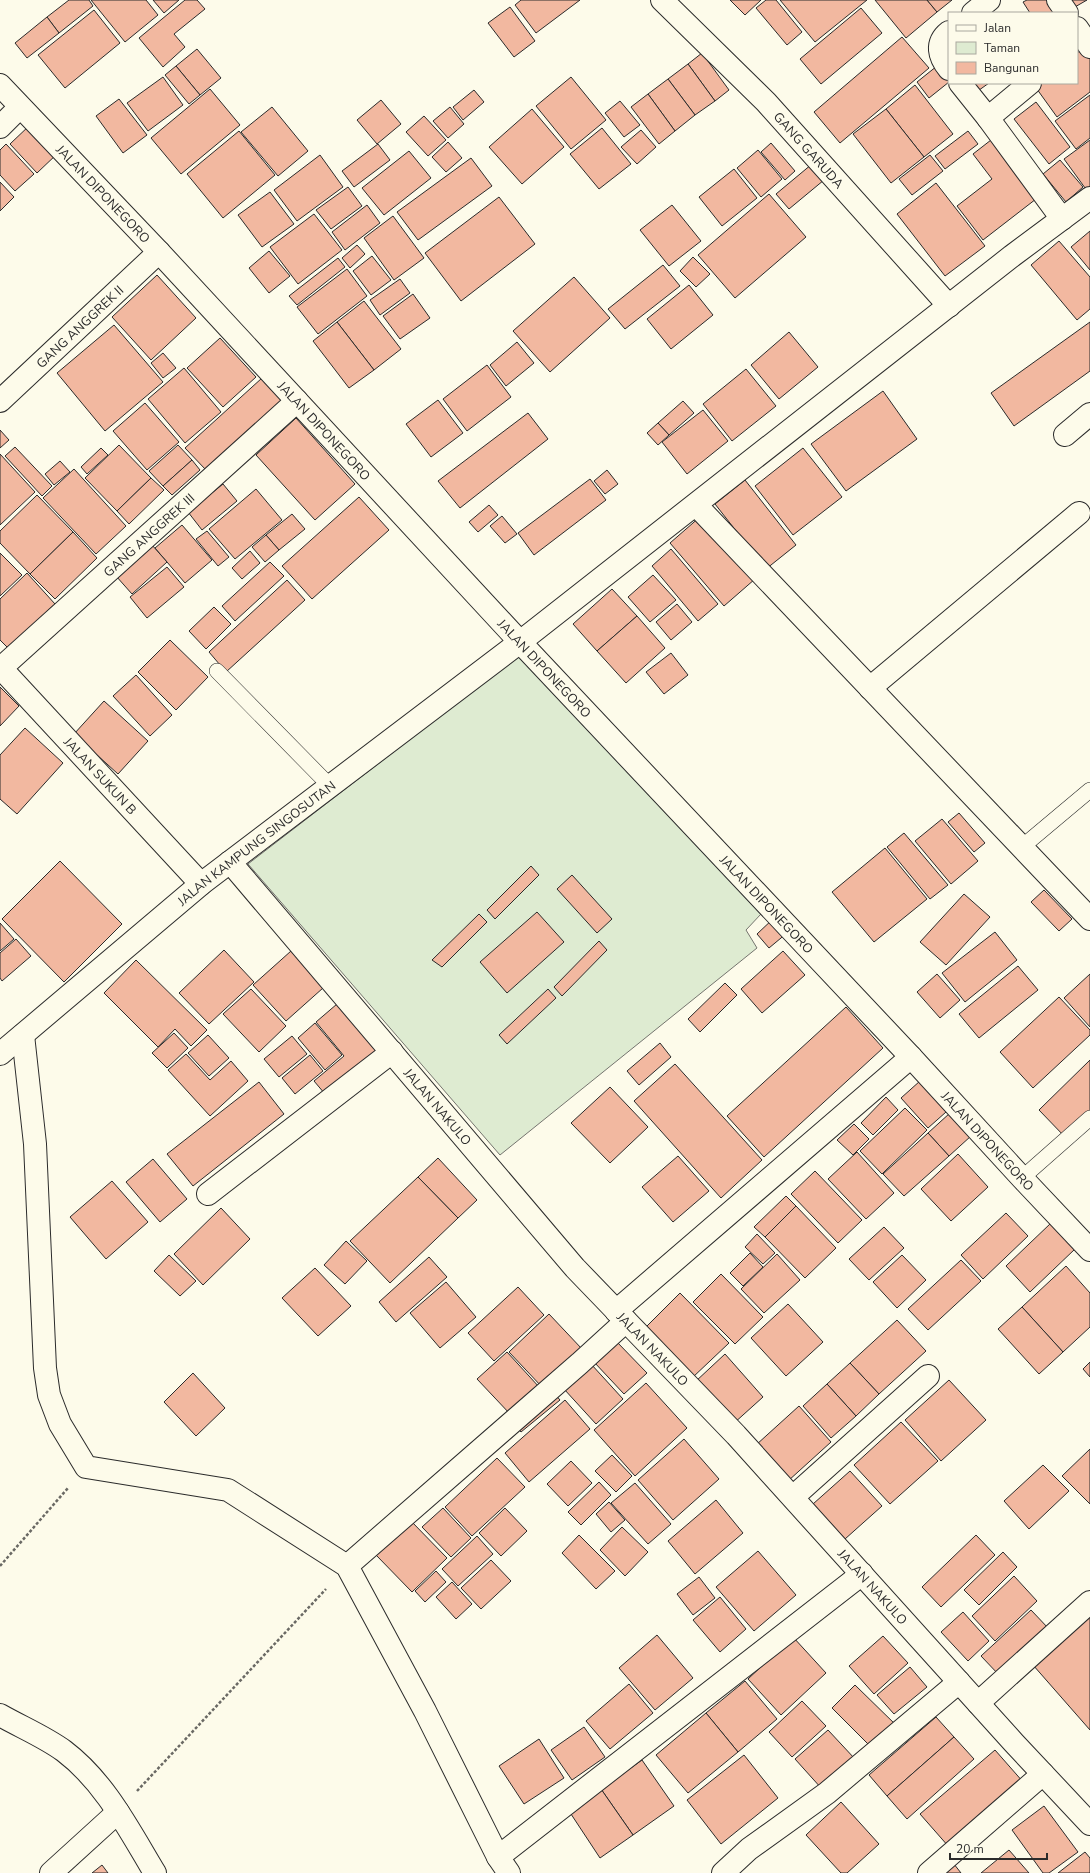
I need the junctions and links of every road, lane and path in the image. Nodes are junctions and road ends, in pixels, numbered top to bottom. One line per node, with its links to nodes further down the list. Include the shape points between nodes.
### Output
1 (662, 0): 17 (street, GANG GARUDA, via 766,102)
2 (989, 0): 4 (street)
3 (1058, 0): 5 (street)
4 (974, 12)
5 (1066, 12)
6 (948, 33): 7 (street, via 940,44 940,52)
7 (948, 68)
8 (961, 84): 12 (street)
9 (1029, 84): 12 (street)
10 (0, 85): 11 (street, JALAN DIPONEGORO)
11 (20, 107): 13 (street); 16 (street, JALAN DIPONEGORO)
12 (988, 118): 15 (street)
13 (0, 126)
14 (1090, 198): 15 (street, JALAN KAMPUNG SINGOSUTAN)
15 (1062, 219): 17 (street, JALAN KAMPUNG SINGOSUTAN)
16 (159, 252): 18 (street, GANG ANGGREK II); 19 (street, JALAN DIPONEGORO)
17 (949, 306): 22 (street, JALAN KAMPUNG SINGOSUTAN)
18 (0, 401)
19 (297, 401): 24 (street, JALAN DIPONEGORO); 25 (street, GANG ANGGREK III)
20 (1090, 414): 21 (street)
21 (1065, 435)
22 (696, 505): 24 (street, JALAN KAMPUNG SINGOSUTAN); 27 (street)
23 (1079, 513): 27 (street)
24 (520, 642): 28 (street, JALAN KAMPUNG SINGOSUTAN); 37 (street, JALAN DIPONEGORO)
25 (0, 668): 32 (street, JALAN SUKUN B)
26 (217, 671): 28 (lane)
27 (870, 688): 30 (street)
28 (330, 786): 31 (street, JALAN KAMPUNG SINGOSUTAN)
29 (1090, 790): 30 (lane)
30 (1022, 848): 33 (street)
31 (230, 862): 32 (street, JALAN KAMPUNG SINGOSUTAN); 35 (street, JALAN NAKULO)
32 (201, 884): 34 (street, JALAN KAMPUNG SINGOSUTAN)
33 (1090, 919)
34 (23, 1035): 36 (street, JALAN KAMPUNG SINGOSUTAN); 44 (street, via 35,1144 45,1368 49,1395 60,1424)
35 (392, 1052): 40 (street); 42 (street, JALAN NAKULO, via 575,1268)
36 (0, 1054)
37 (911, 1057): 39 (street, JALAN DIPONEGORO); 42 (street)
38 (1090, 1118): 39 (lane)
39 (1022, 1178): 41 (street, JALAN DIPONEGORO)
40 (208, 1194)
41 (1090, 1250)
42 (621, 1316): 45 (street, JALAN NAKULO, via 736,1434); 47 (street, via 580,1363)
43 (928, 1376): 45 (street)
44 (86, 1467): 46 (path); 47 (street, via 228,1490)
45 (793, 1497): 48 (street, JALAN NAKULO)
46 (0, 1566)
47 (347, 1566): 54 (path); 56 (street)
48 (862, 1574): 50 (street, JALAN NAKULO); 56 (street)
49 (1090, 1602): 51 (street)
50 (959, 1682): 51 (street, JALAN NAKULO); 59 (street, via 827,1793 749,1850)
51 (978, 1703): 53 (street, JALAN NAKULO)
52 (0, 1715): 54 (street, via 64,1751 94,1779)
53 (1043, 1774): 55 (street, JALAN NAKULO); 60 (street)
54 (118, 1812): 57 (street); 58 (street)
55 (1090, 1824)
56 (504, 1865)
57 (51, 1873)
58 (155, 1873)
59 (723, 1873)
60 (929, 1873)

